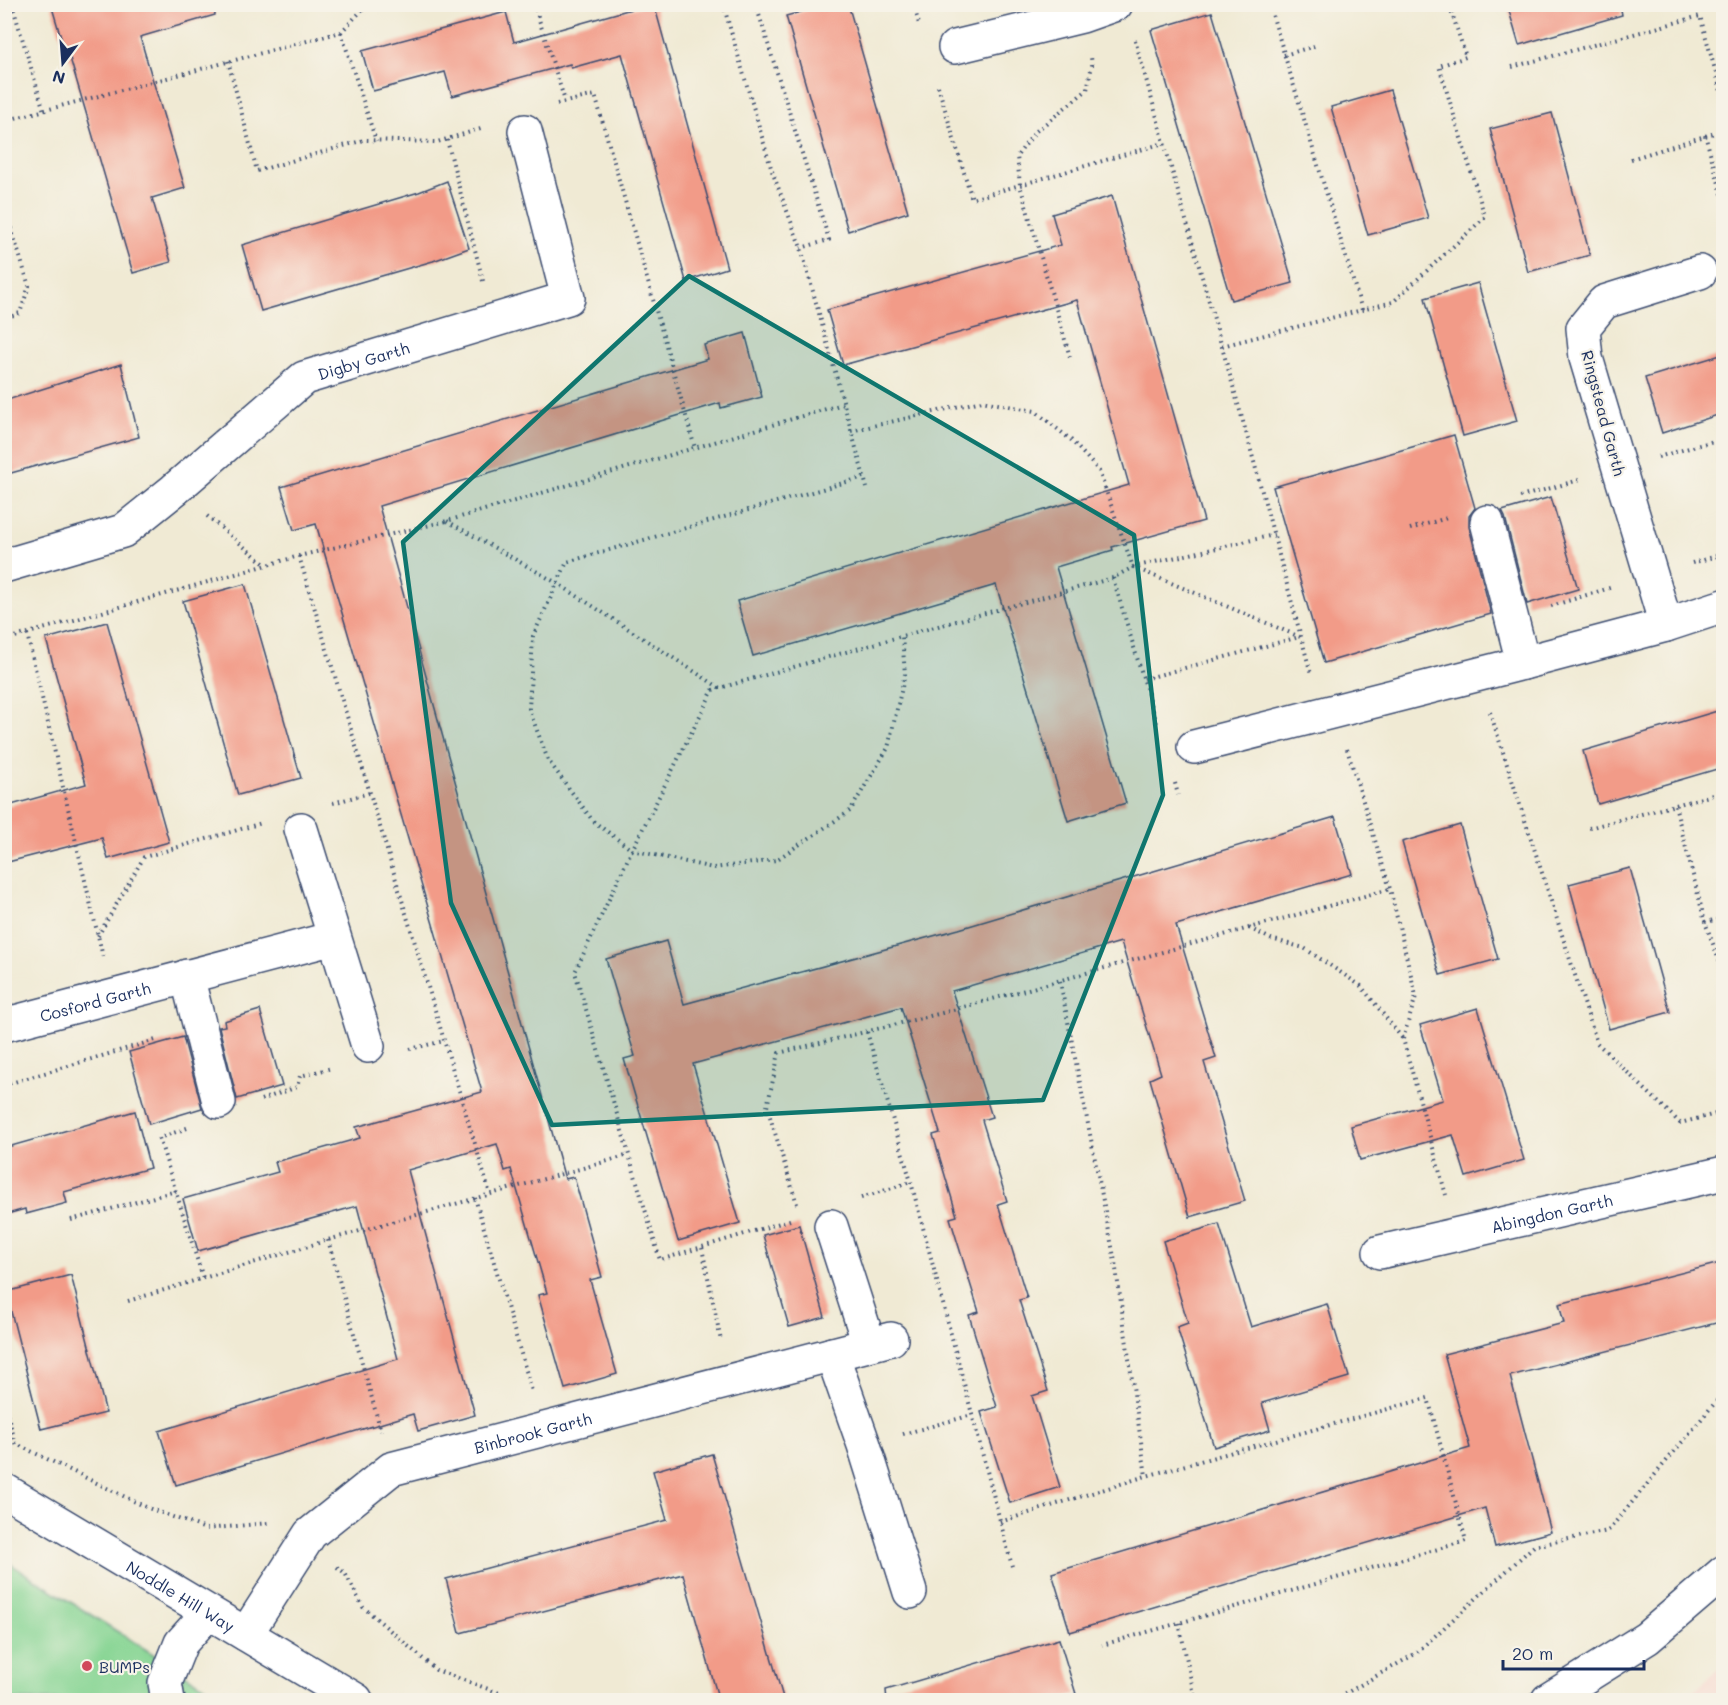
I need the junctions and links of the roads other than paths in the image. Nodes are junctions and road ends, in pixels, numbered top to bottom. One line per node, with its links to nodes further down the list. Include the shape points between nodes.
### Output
1 (1116, 4): 2 (street)
2 (954, 47)
3 (525, 130): 6 (street, Digby Garth, via 568,298 304,378 123,531)
4 (1700, 272): 8 (street, Ringstead Garth, via 1605,302 1583,328 1586,358)
5 (1487, 522): 9 (street)
6 (4, 566)
7 (1724, 606): 8 (street)
8 (1666, 625): 9 (street)
9 (1523, 663): 10 (street)
10 (1194, 747)
11 (301, 829): 12 (street)
12 (334, 938): 13 (street, Cosford Garth); 15 (street)
13 (187, 976): 14 (street, Cosford Garth); 16 (street)
14 (4, 1025)
15 (368, 1046)
16 (219, 1102)
17 (1724, 1173): 19 (street, Abingdon Garth)
18 (831, 1226): 20 (street, Binbrook Garth, via 880,1342)
19 (1380, 1252)
20 (832, 1354): 23 (street); 25 (street, Binbrook Garth, via 391,1469 310,1534)
21 (4, 1490): 24 (street, Noddle Hill Way)
22 (1724, 1572): 28 (street, via 1647,1638)
23 (910, 1592)
24 (208, 1613): 25 (street, Noddle Hill Way); 26 (street, via 181,1642 165,1683)
25 (246, 1634): 27 (street, Noddle Hill Way)
26 (168, 1701)
27 (356, 1701)
28 (1548, 1701)

